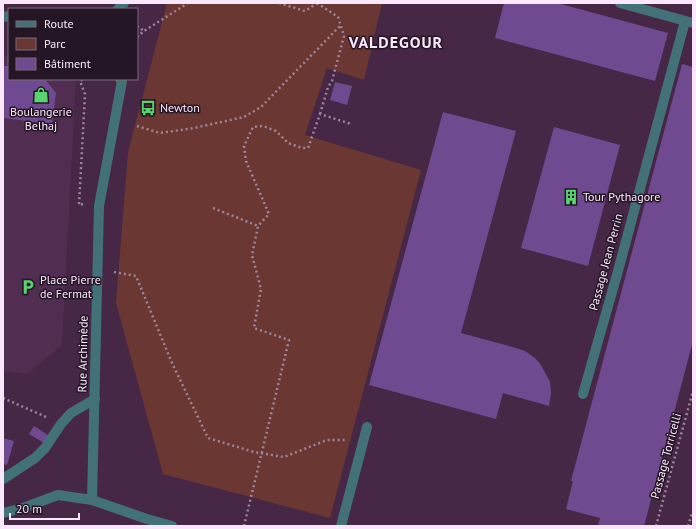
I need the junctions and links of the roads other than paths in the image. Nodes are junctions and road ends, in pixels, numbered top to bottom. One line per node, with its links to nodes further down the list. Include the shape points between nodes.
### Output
1 (620, 3): 2 (street)
2 (689, 22): 4 (street, Passage Jean Perrin)
3 (121, 80): 5 (street, Rue Archimède, via 99,206)
4 (583, 394)
5 (95, 399): 7 (street, via 71,413 35,458); 8 (street, Rue Archimède)
6 (367, 427): 11 (street)
7 (3, 479)
8 (92, 500): 9 (street, via 58,495); 10 (street)
9 (3, 513)
10 (172, 526)
11 (341, 526)

